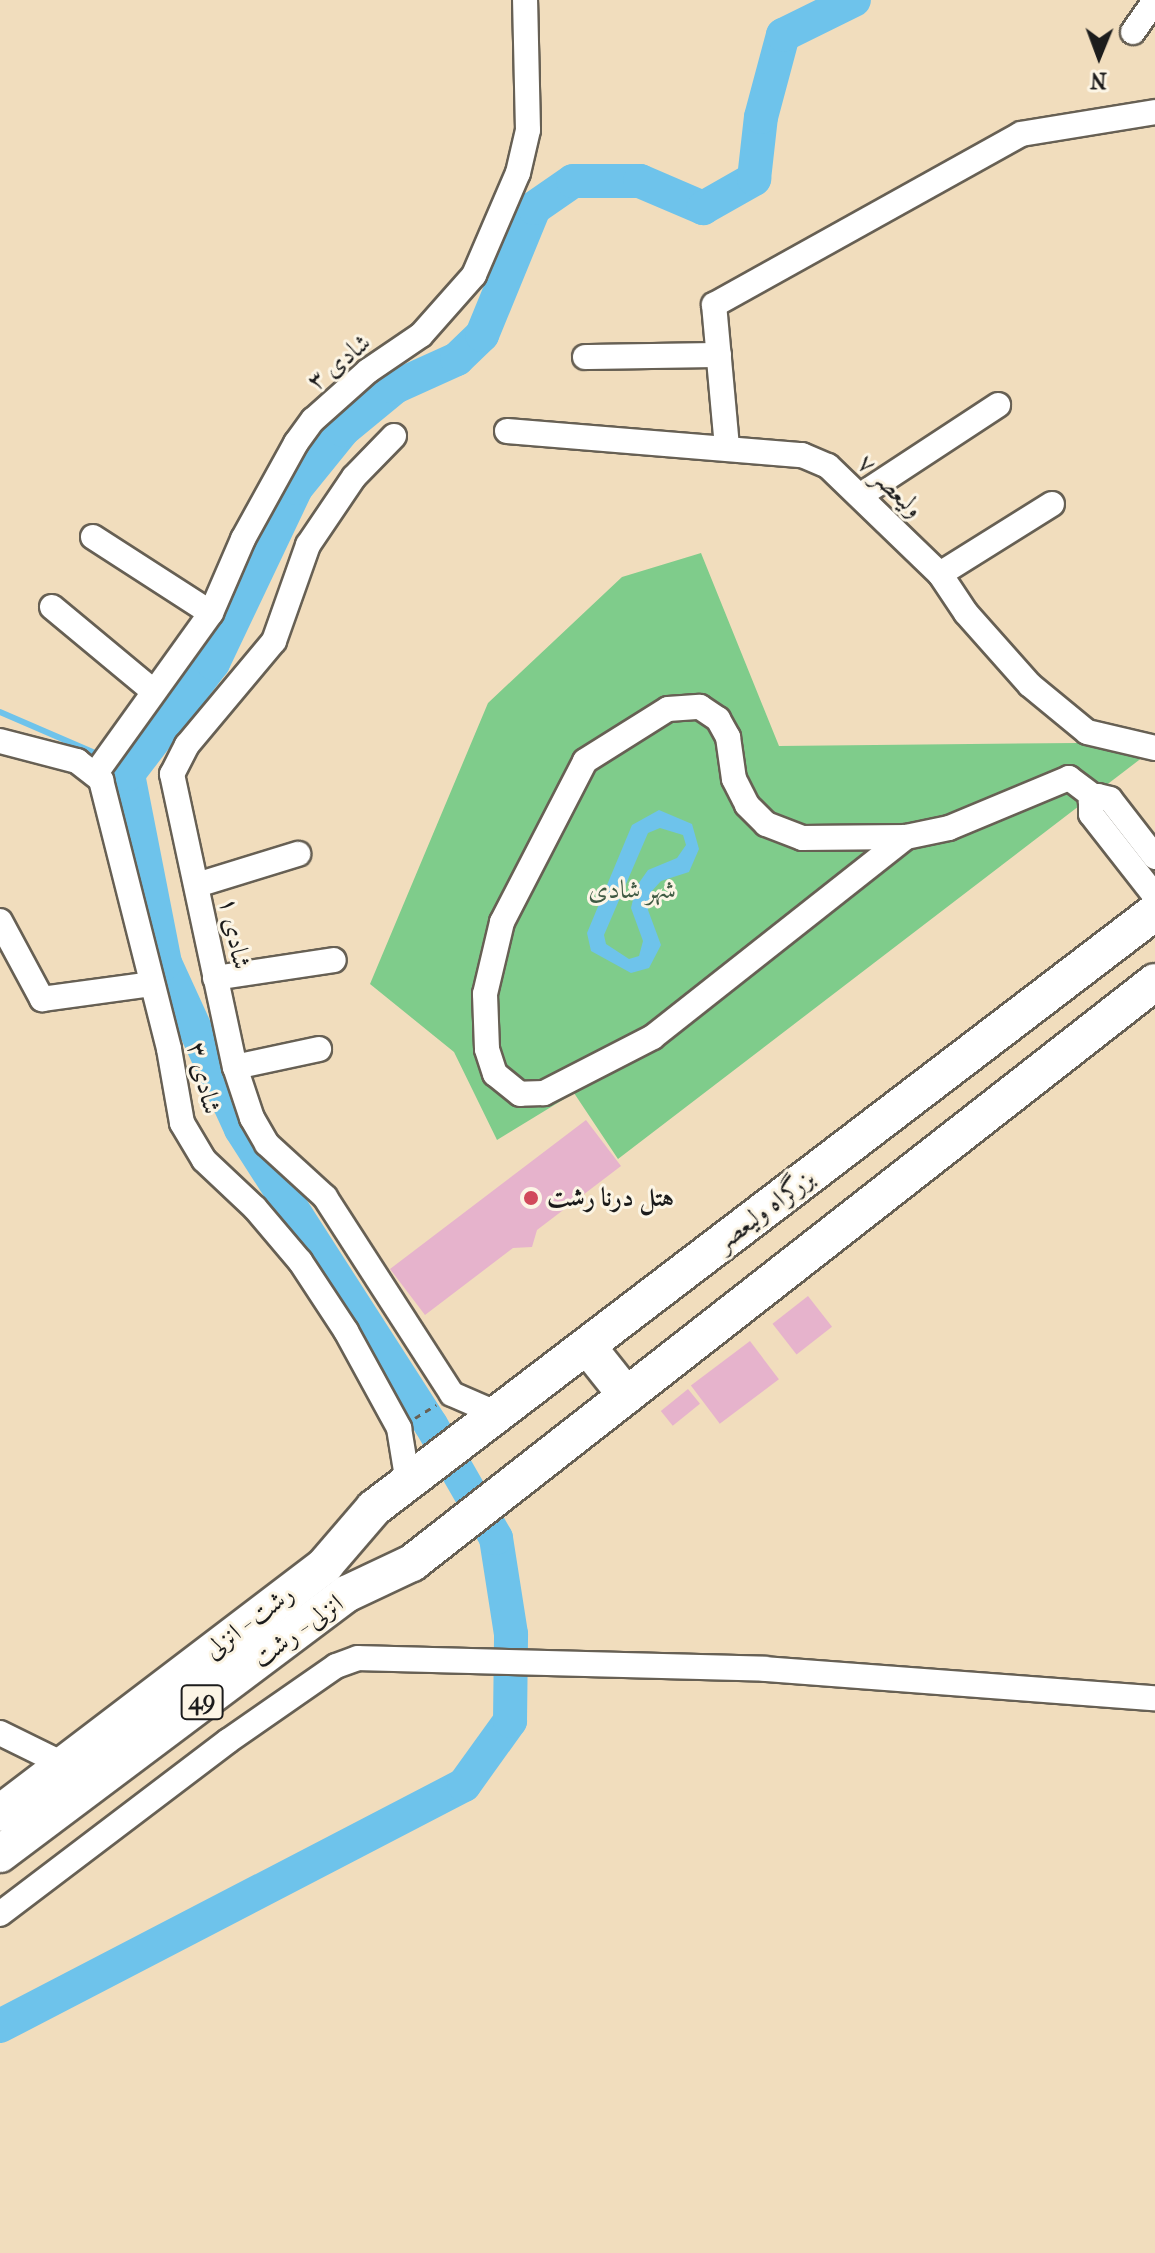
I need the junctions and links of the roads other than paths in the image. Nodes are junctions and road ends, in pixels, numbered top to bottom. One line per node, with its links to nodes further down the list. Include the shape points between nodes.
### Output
1 (525, 0): 16 (street, شادی ۳, via 528,130 491,243 444,313 368,371 304,431 243,539)
2 (1155, 0): 3 (street)
3 (1133, 32)
4 (1155, 112): 5 (street, via 1021,134 714,305)
5 (719, 355): 6 (street); 10 (street)
6 (585, 357)
7 (998, 405): 11 (street)
8 (507, 431): 10 (street, ولیعصر ۷)
9 (394, 436): 25 (street, شادی ۱, via 354,477 308,545 274,641 187,745 172,774)
10 (727, 447): 11 (street, ولیعصر ۷, via 802,455 828,466)
11 (861, 495): 14 (street, ولیعصر ۷)
12 (1052, 504): 14 (street)
13 (93, 537): 16 (street)
14 (940, 574): 19 (street, ولیعصر ۷, via 966,613 1030,685 1087,732)
15 (52, 607): 17 (street)
16 (211, 613): 17 (street, شادی ۳)
17 (153, 691): 20 (street, شادی ۳)
18 (0, 741): 20 (street, via 49,751)
19 (1155, 748)
20 (96, 773): 31 (street, شادی ۳)
21 (1094, 797): 22 (street, via 1069,778 949,828); 24 (street, via 1110,799); 26 (street, via 1091,814)
22 (906, 837): 22 (street, via 802,838 766,824 739,793 724,727 700,707 668,709 597,749 570,786 495,941 485,1011 495,1074 520,1094 544,1093 653,1037)
23 (298, 854): 25 (street)
24 (1155, 857)
25 (197, 885): 29 (street, شادی ۱)
26 (1153, 892): 34 (highway, بزرگراه ولیعصر)
27 (0, 921): 31 (street, via 42,999)
28 (334, 960): 29 (street)
29 (215, 978): 33 (street, شادی ۱)
30 (1155, 982): 35 (highway)
31 (151, 984): 37 (street, شادی ۳, via 182,1123 204,1160 300,1261 346,1331 399,1428)
32 (319, 1049): 33 (street)
33 (235, 1067): 36 (street, شادی ۱, via 267,1144 325,1197 452,1394)
34 (587, 1346): 35 (highway); 36 (highway, بزرگراه ولیعصر)
35 (626, 1395): 43 (highway, انزلی - رشت / 49, via 412,1563 346,1594)
36 (493, 1418): 37 (highway, بزرگراه ولیعصر)
37 (411, 1480): 38 (highway, بزرگراه ولیعصر)
38 (374, 1508): 41 (highway, رشت - انزلی / 49, via 325,1565)
39 (1155, 1698): 44 (street, via 765,1669 382,1656 336,1666)
40 (0, 1733): 41 (street)
41 (61, 1763): 42 (highway, رشت - انزلی / 49)
42 (0, 1813)
43 (0, 1854)
44 (0, 1914)

